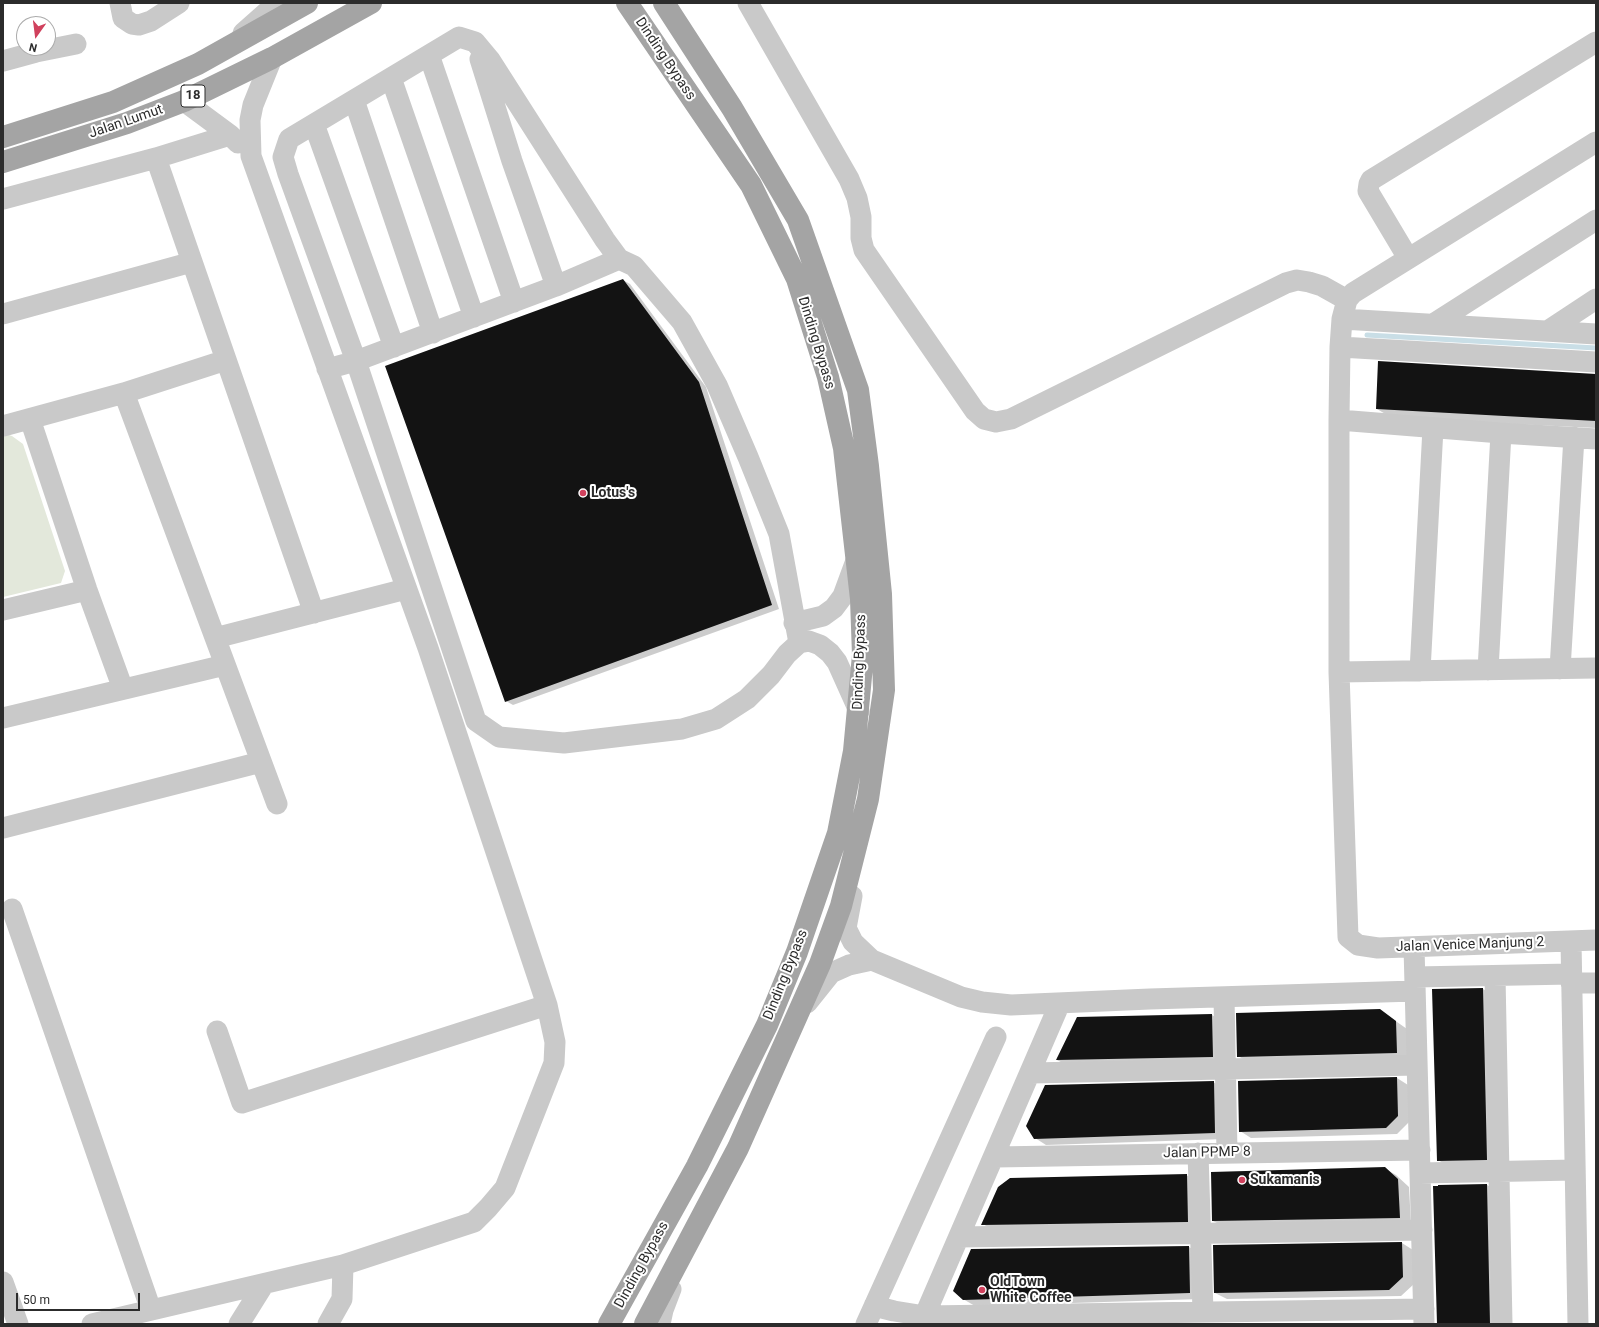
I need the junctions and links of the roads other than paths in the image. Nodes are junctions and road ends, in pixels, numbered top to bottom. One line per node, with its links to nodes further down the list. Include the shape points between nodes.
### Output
1 (120, 3): 2 (street, via 123,18 139,25)
2 (179, 3)
3 (277, 3): 12 (street)
4 (307, 3): 12 (main road, Jalan Lumut / 18)
5 (371, 3): 14 (main road, Jalan Lumut / 18)
6 (627, 3): 55 (main road, Dinding Bypass, via 751,185 797,279 828,376 844,448)
7 (664, 3): 75 (main road, Dinding Bypass, via 732,108 798,220 858,390 881,594 884,690)
8 (748, 3): 34 (street, via 849,179 857,198 864,250 975,410 984,419 996,422 1011,419 1286,283 1298,280 1322,286)
9 (475, 42): 13 (street, via 459,37); 29 (street, via 490,60 604,240); 31 (street, via 512,161)
10 (1596, 42): 28 (street, via 1371,180 1368,191)
11 (76, 44): 15 (street)
12 (225, 50): 21 (main road, Jalan Lumut / 18, via 113,102)
13 (429, 55): 16 (street); 33 (street)
14 (272, 58): 18 (main road, Jalan Lumut / 18); 23 (street, via 253,105 250,120)
15 (3, 61)
16 (391, 78): 17 (street); 36 (street)
17 (354, 100): 19 (street); 39 (street)
18 (184, 101): 20 (street); 25 (main road, Jalan Lumut / 18, via 127,123)
19 (314, 124): 41 (street); 44 (street, via 289,139 283,157)
20 (230, 135): 23 (street); 24 (street)
21 (3, 137)
22 (1596, 142): 28 (street)
23 (251, 156): 46 (street)
24 (156, 158): 26 (street); 30 (street)
25 (3, 162)
26 (3, 199)
27 (1596, 220): 37 (street)
28 (1408, 258): 34 (street, via 1353,293)
29 (619, 259): 31 (street); 60 (street, via 634,266 682,322 717,385 779,534)
30 (192, 262): 35 (street); 43 (street)
31 (556, 286): 33 (street)
32 (1596, 299): 38 (street)
33 (514, 302): 36 (street)
34 (1344, 310): 37 (street); 42 (street)
35 (3, 314)
36 (474, 317): 39 (street)
37 (1433, 324): 38 (street)
38 (1549, 330): 40 (street)
39 (433, 333): 41 (street)
40 (1596, 334)
41 (394, 347): 44 (street)
42 (1340, 347): 45 (street); 49 (street)
43 (226, 360): 47 (street); 59 (street)
44 (356, 361): 46 (street); 62 (street)
45 (1596, 362)
46 (327, 369): 56 (street)
47 (124, 393): 48 (street); 61 (street)
48 (30, 419): 50 (street); 57 (street)
49 (1339, 420): 51 (street); 70 (street)
50 (3, 426)
51 (1433, 428): 52 (street); 69 (street)
52 (1501, 433): 53 (street); 68 (street)
53 (1574, 437): 54 (street); 67 (street)
54 (1596, 439)
55 (857, 558): 60 (street, via 843,596 834,608 823,616); 72 (main road, Dinding Bypass, via 863,655)
56 (406, 589): 59 (street); 64 (street)
57 (87, 590): 58 (street); 71 (street)
58 (3, 610)
59 (314, 613): 61 (street)
60 (794, 622): 63 (street)
61 (215, 638): 65 (street)
62 (449, 641): 63 (street, via 476,721 499,737 564,743 682,729 716,719 747,699); 64 (street)
63 (799, 643): 72 (street, via 809,641 830,653 837,662)
64 (428, 648): 89 (street)
65 (225, 665): 71 (street); 74 (street)
66 (1596, 668): 67 (street)
67 (1560, 669): 68 (street)
68 (1488, 670): 69 (street)
69 (1420, 671): 70 (street)
70 (1339, 672): 81 (street, Jalan Venice Manjung 2, via 1348,937 1358,945 1378,948)
71 (123, 689): 73 (street)
72 (859, 711): 121 (main road, Dinding Bypass, via 838,833 797,952 767,1025 697,1166)
73 (3, 718)
74 (261, 762): 76 (street); 77 (street)
75 (868, 799): 82 (street, via 863,854 846,928 853,942); 90 (main road, Dinding Bypass, via 841,906 820,964)
76 (277, 804)
77 (3, 828)
78 (12, 909): 110 (street)
79 (1596, 940): 80 (street, Jalan Venice Manjung 2)
80 (1571, 941): 81 (street, Jalan Venice Manjung 2); 84 (street)
81 (1414, 947): 86 (street)
82 (872, 960): 88 (street, via 961,997 982,1002 1010,1005); 90 (street, via 849,965 831,973)
83 (1495, 976): 84 (street); 86 (street); 101 (street)
84 (1571, 979): 85 (street); 100 (street)
85 (1596, 983)
86 (1415, 984): 87 (street); 93 (street)
87 (1224, 997): 88 (street); 94 (street)
88 (1060, 1003): 95 (street)
89 (547, 1005): 91 (street, via 242,1103); 107 (street, via 556,1042 554,1062 505,1188 474,1222)
90 (794, 1020): 106 (main road, Dinding Bypass, via 738,1148)
91 (218, 1031)
92 (996, 1036): 112 (street)
93 (1417, 1065): 94 (street); 96 (street)
94 (1225, 1070): 95 (street); 98 (street)
95 (1031, 1073): 99 (street)
96 (1420, 1150): 98 (street, Jalan PPMP 8); 102 (street)
97 (1198, 1153): 98 (street, Jalan PPMP 8); 99 (street, Jalan PPMP 8); 104 (street)
98 (1227, 1153)
99 (995, 1157): 105 (street)
100 (1575, 1170): 101 (street); 125 (street)
101 (1499, 1172): 102 (street); 124 (street)
102 (1420, 1174): 103 (street)
103 (1422, 1230): 104 (street); 113 (street)
104 (1201, 1234): 105 (street); 111 (street)
105 (959, 1237): 116 (street)
106 (690, 1240): 122 (main road, Dinding Bypass); 123 (street)
107 (343, 1265): 109 (street); 120 (street, via 342,1299)
108 (3, 1282): 117 (street)
109 (264, 1284): 110 (street); 119 (street)
110 (151, 1310): 115 (street)
111 (1203, 1312): 113 (street); 114 (street)
112 (870, 1315): 116 (street, via 894,1311)
113 (1424, 1316)
114 (1156, 1318): 116 (street)
115 (131, 1320): 118 (street)
116 (923, 1320)
117 (18, 1324)
118 (92, 1324)
119 (240, 1324)
120 (328, 1324)
121 (609, 1324)
122 (645, 1324)
123 (660, 1324)
124 (1502, 1324)
125 (1578, 1324)

